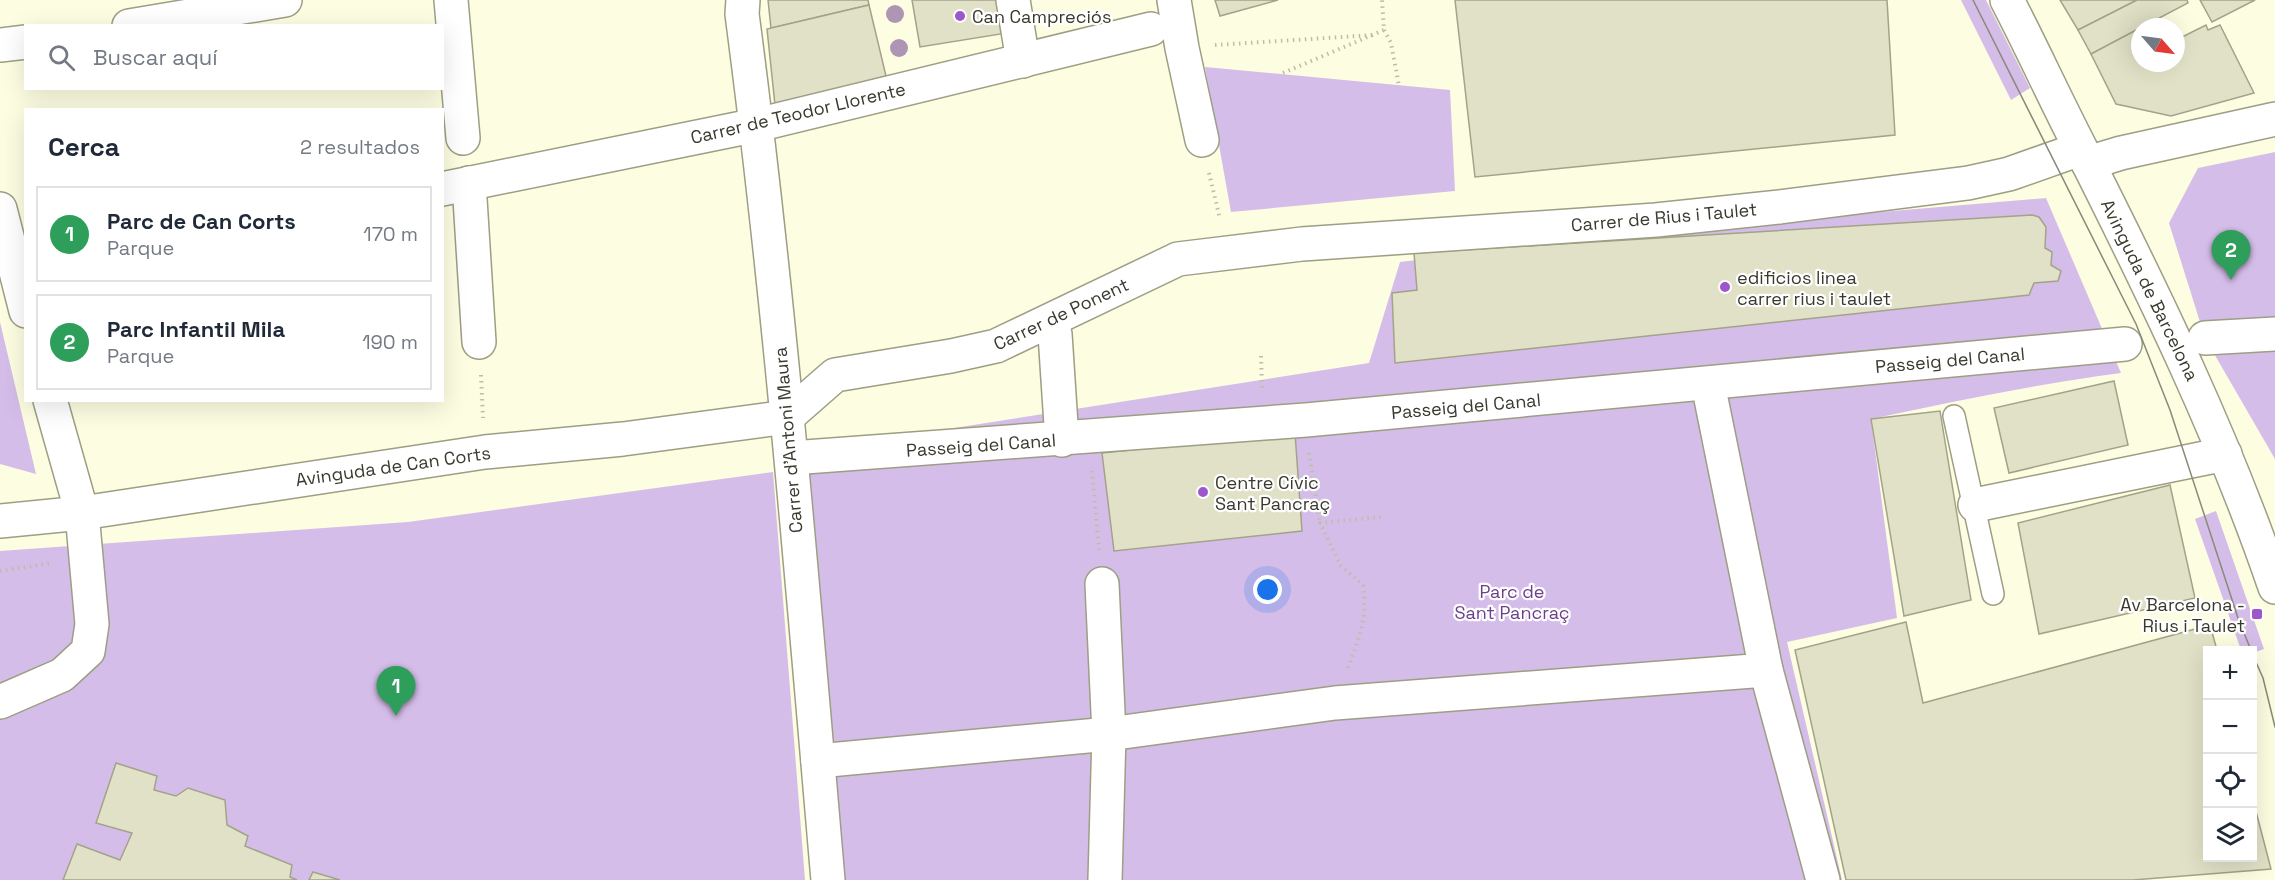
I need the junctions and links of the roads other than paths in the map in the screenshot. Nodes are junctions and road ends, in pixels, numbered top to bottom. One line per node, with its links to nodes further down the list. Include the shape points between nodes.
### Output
1 (285, 0): 7 (street)
2 (451, 0): 14 (street)
3 (743, 0): 13 (street, Carrer d'Antoni Maura)
4 (1013, 0): 11 (street)
5 (1174, 0): 15 (street)
6 (2007, 0): 16 (street, Avinguda de Barcelona)
7 (141, 24)
8 (1151, 29): 11 (street, Carrer de Teodor Llorente)
9 (24, 42): 10 (street)
10 (0, 45)
11 (1023, 61): 13 (street, Carrer de Teodor Llorente)
12 (2275, 119): 16 (street, Carrer de Rius i Taulet, via 2121,153)
13 (757, 125): 17 (street, Carrer de Teodor Llorente); 30 (street, Carrer d'Antoni Maura)
14 (463, 138)
15 (1202, 140)
16 (2084, 156): 19 (street, Carrer de Rius i Taulet, via 1968,183 1780,207); 32 (street, Avinguda de Barcelona, via 2185,359)
17 (456, 186): 25 (street)
18 (0, 209): 20 (street)
19 (1241, 251): 30 (street, Carrer de Ponent, via 1178,259 996,346 835,375)
20 (20, 274): 21 (street)
21 (24, 299)
22 (1055, 334): 31 (street)
23 (2275, 334): 24 (street)
24 (2205, 338)
25 (479, 342)
26 (2125, 344): 27 (street, Passeig del Canal)
27 (1708, 384): 31 (street, Passeig del Canal); 40 (street)
28 (52, 402): 35 (street)
29 (1954, 416): 34 (lane)
30 (787, 417): 35 (street, Avinguda de Can Corts, via 623,440 485,452); 43 (street, Carrer d'Antoni Maura)
31 (1076, 438): 33 (street, Passeig del Canal)
32 (2225, 454): 34 (street); 38 (street, Avinguda de Barcelona)
33 (805, 457)
34 (1975, 505): 39 (lane)
35 (82, 513): 36 (street, Avinguda de Can Corts); 41 (street, via 92,624 88,651 62,675)
36 (0, 521)
37 (1102, 584): 42 (street)
38 (2275, 587)
39 (1993, 594)
40 (1766, 670): 42 (street, via 1335,703); 46 (street)
41 (0, 702)
42 (1109, 734): 43 (street); 45 (street)
43 (818, 761): 44 (street, Carrer d'Antoni Maura)
44 (828, 880)
45 (1105, 880)
46 (1823, 880)

